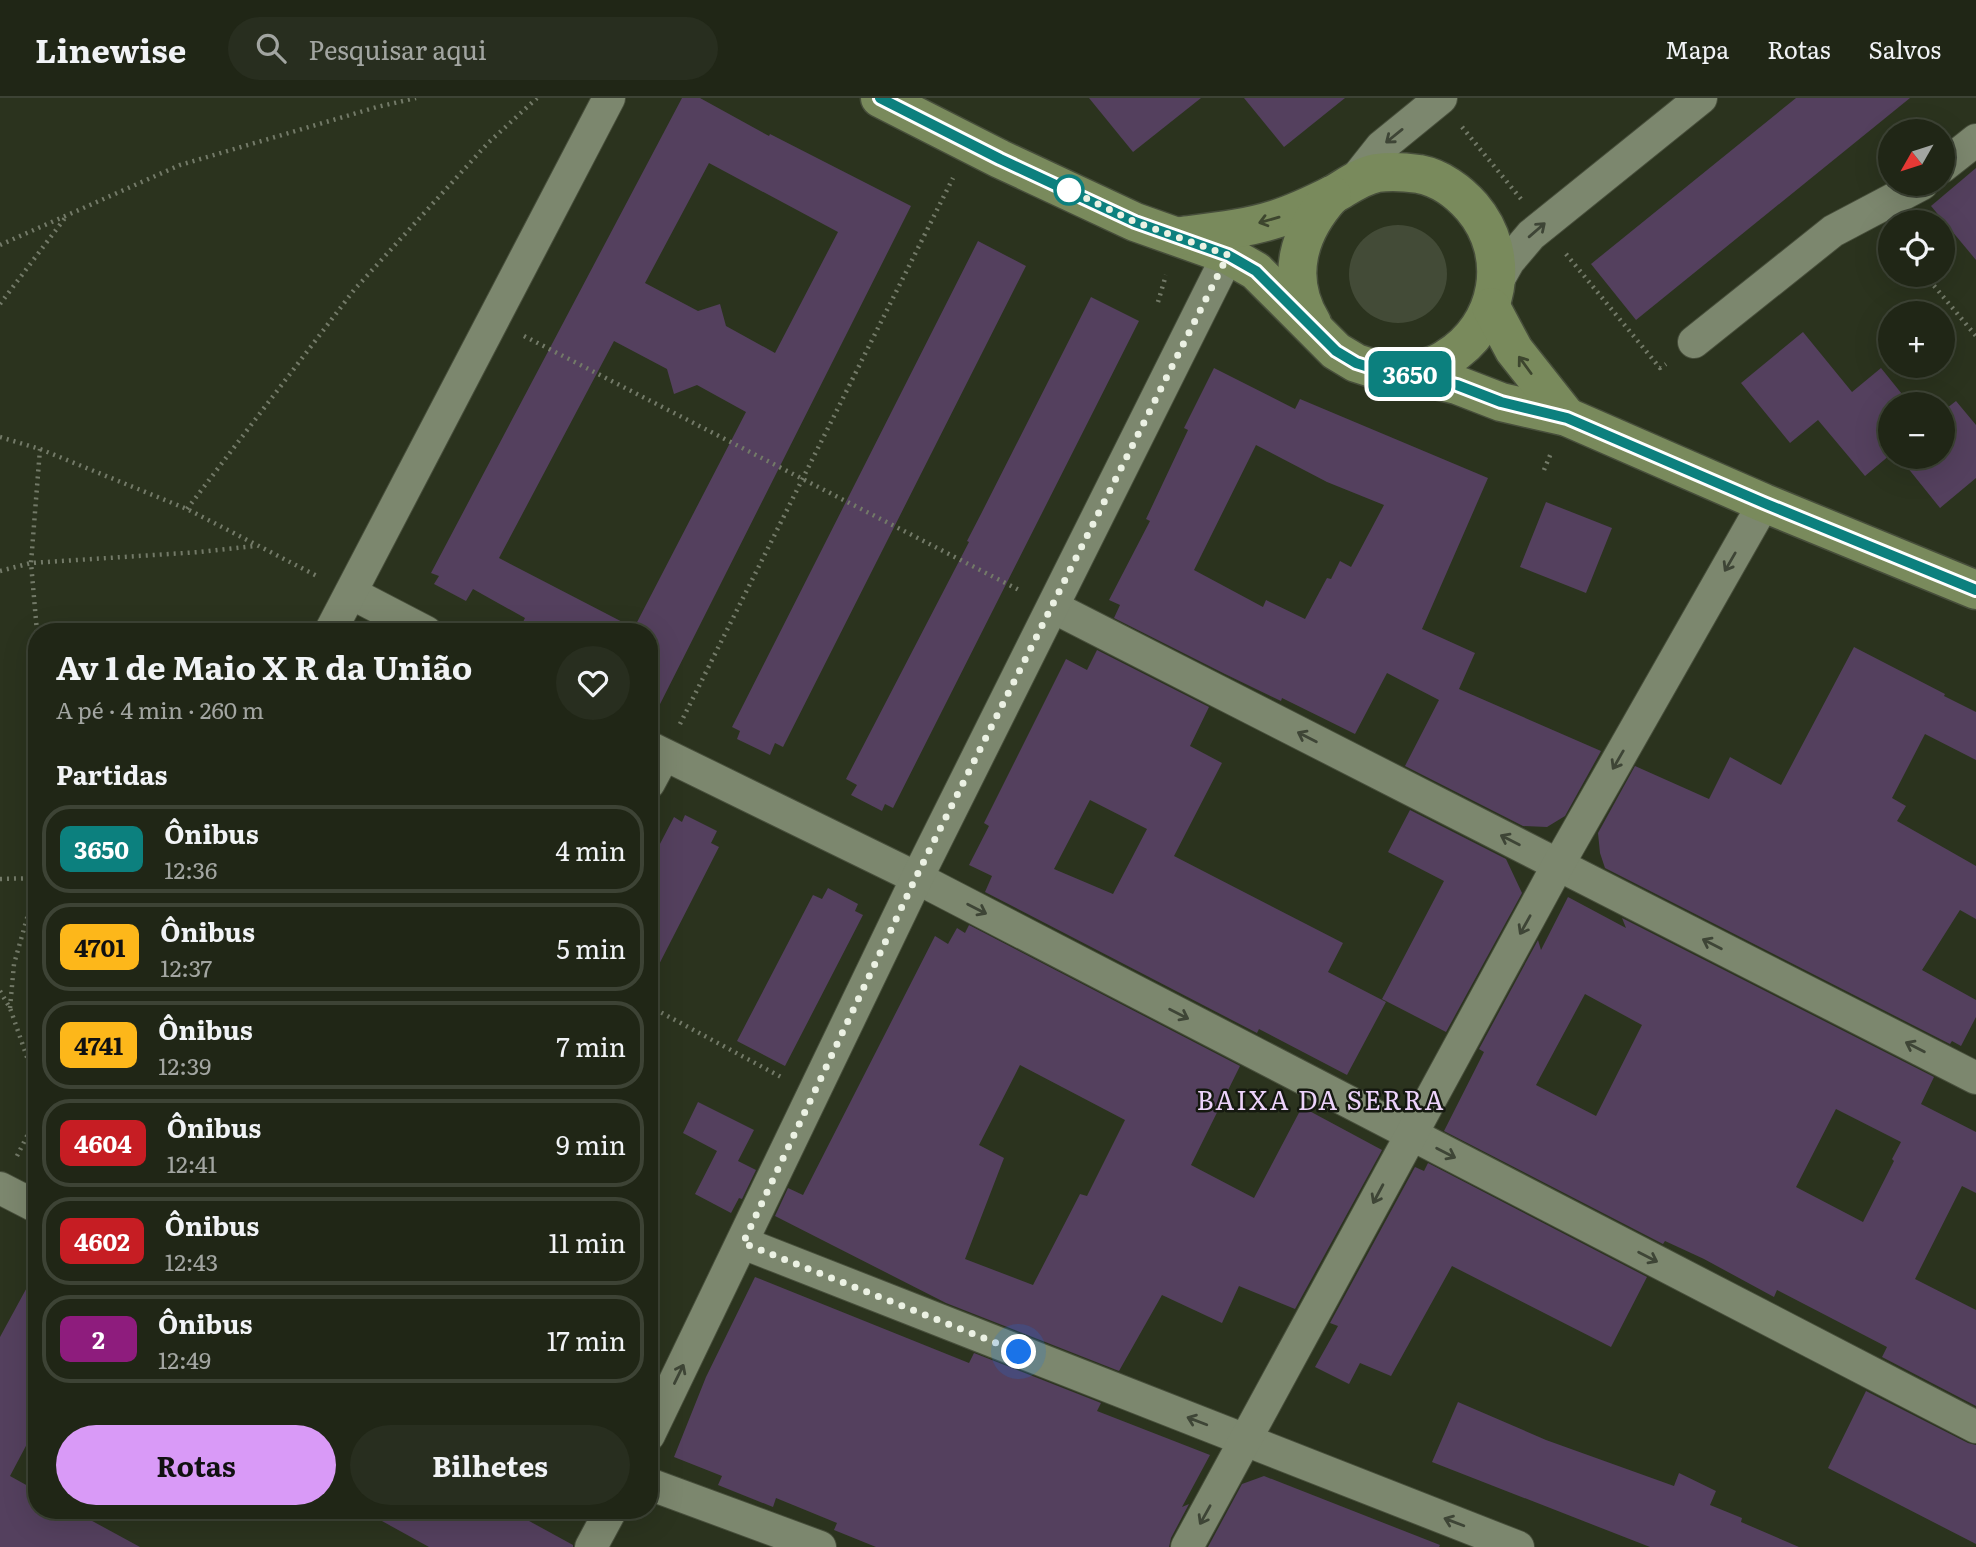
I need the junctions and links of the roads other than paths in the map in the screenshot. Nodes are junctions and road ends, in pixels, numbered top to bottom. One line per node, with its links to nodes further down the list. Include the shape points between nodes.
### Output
1 (609, 98): 18 (street)
2 (880, 98): 9 (main road, via 1000,159)
3 (1441, 98): 7 (street, one-way to 7, via 1381,147)
4 (1701, 98): 11 (street, one-way to 4, via 1509,261 1531,235)
5 (1976, 140): 6 (street)
6 (1955, 157)
7 (1343, 188): 9 (main road, one-way to 9, via 1276,219); 11 (main road, via 1376,173 1400,172 1446,184 1465,198 1491,237 1497,260); 12 (main road, via 1315,213 1297,261 1298,287)
8 (1899, 196): 13 (street, via 1833,231)
9 (1176, 237): 10 (main road)
10 (1228, 255): 12 (main road, via 1256,271); 19 (street)
11 (1494, 295): 14 (main road, via 1473,337 1446,359); 15 (main road, one-way to 11, via 1514,350)
12 (1319, 335): 14 (main road, via 1356,363)
13 (1694, 342)
14 (1402, 372): 15 (main road)
15 (1567, 418): 16 (main road)
16 (1764, 503): 17 (main road); 23 (street, one-way to 23)
17 (1976, 590)
18 (351, 593): 20 (street); 21 (street)
19 (1053, 607): 23 (street, one-way to 19); 24 (street)
20 (335, 623)
21 (409, 623)
22 (658, 751): 24 (street)
23 (1558, 865): 25 (street, one-way to 23); 26 (street, one-way to 26)
24 (916, 877): 26 (street, one-way to 26); 29 (street)
25 (1976, 1078)
26 (1410, 1134): 31 (street, one-way to 31); 32 (street, one-way to 32)
27 (0, 1188): 28 (street)
28 (28, 1202)
29 (743, 1243): 30 (street, one-way to 29); 32 (street, one-way to 29)
30 (658, 1417)
31 (1976, 1427)
32 (1245, 1440): 37 (street, one-way to 37); 38 (street, one-way to 32)
33 (658, 1487): 36 (street)
34 (606, 1519): 35 (street)
35 (591, 1547)
36 (820, 1547)
37 (1187, 1547)
38 (1518, 1547)

